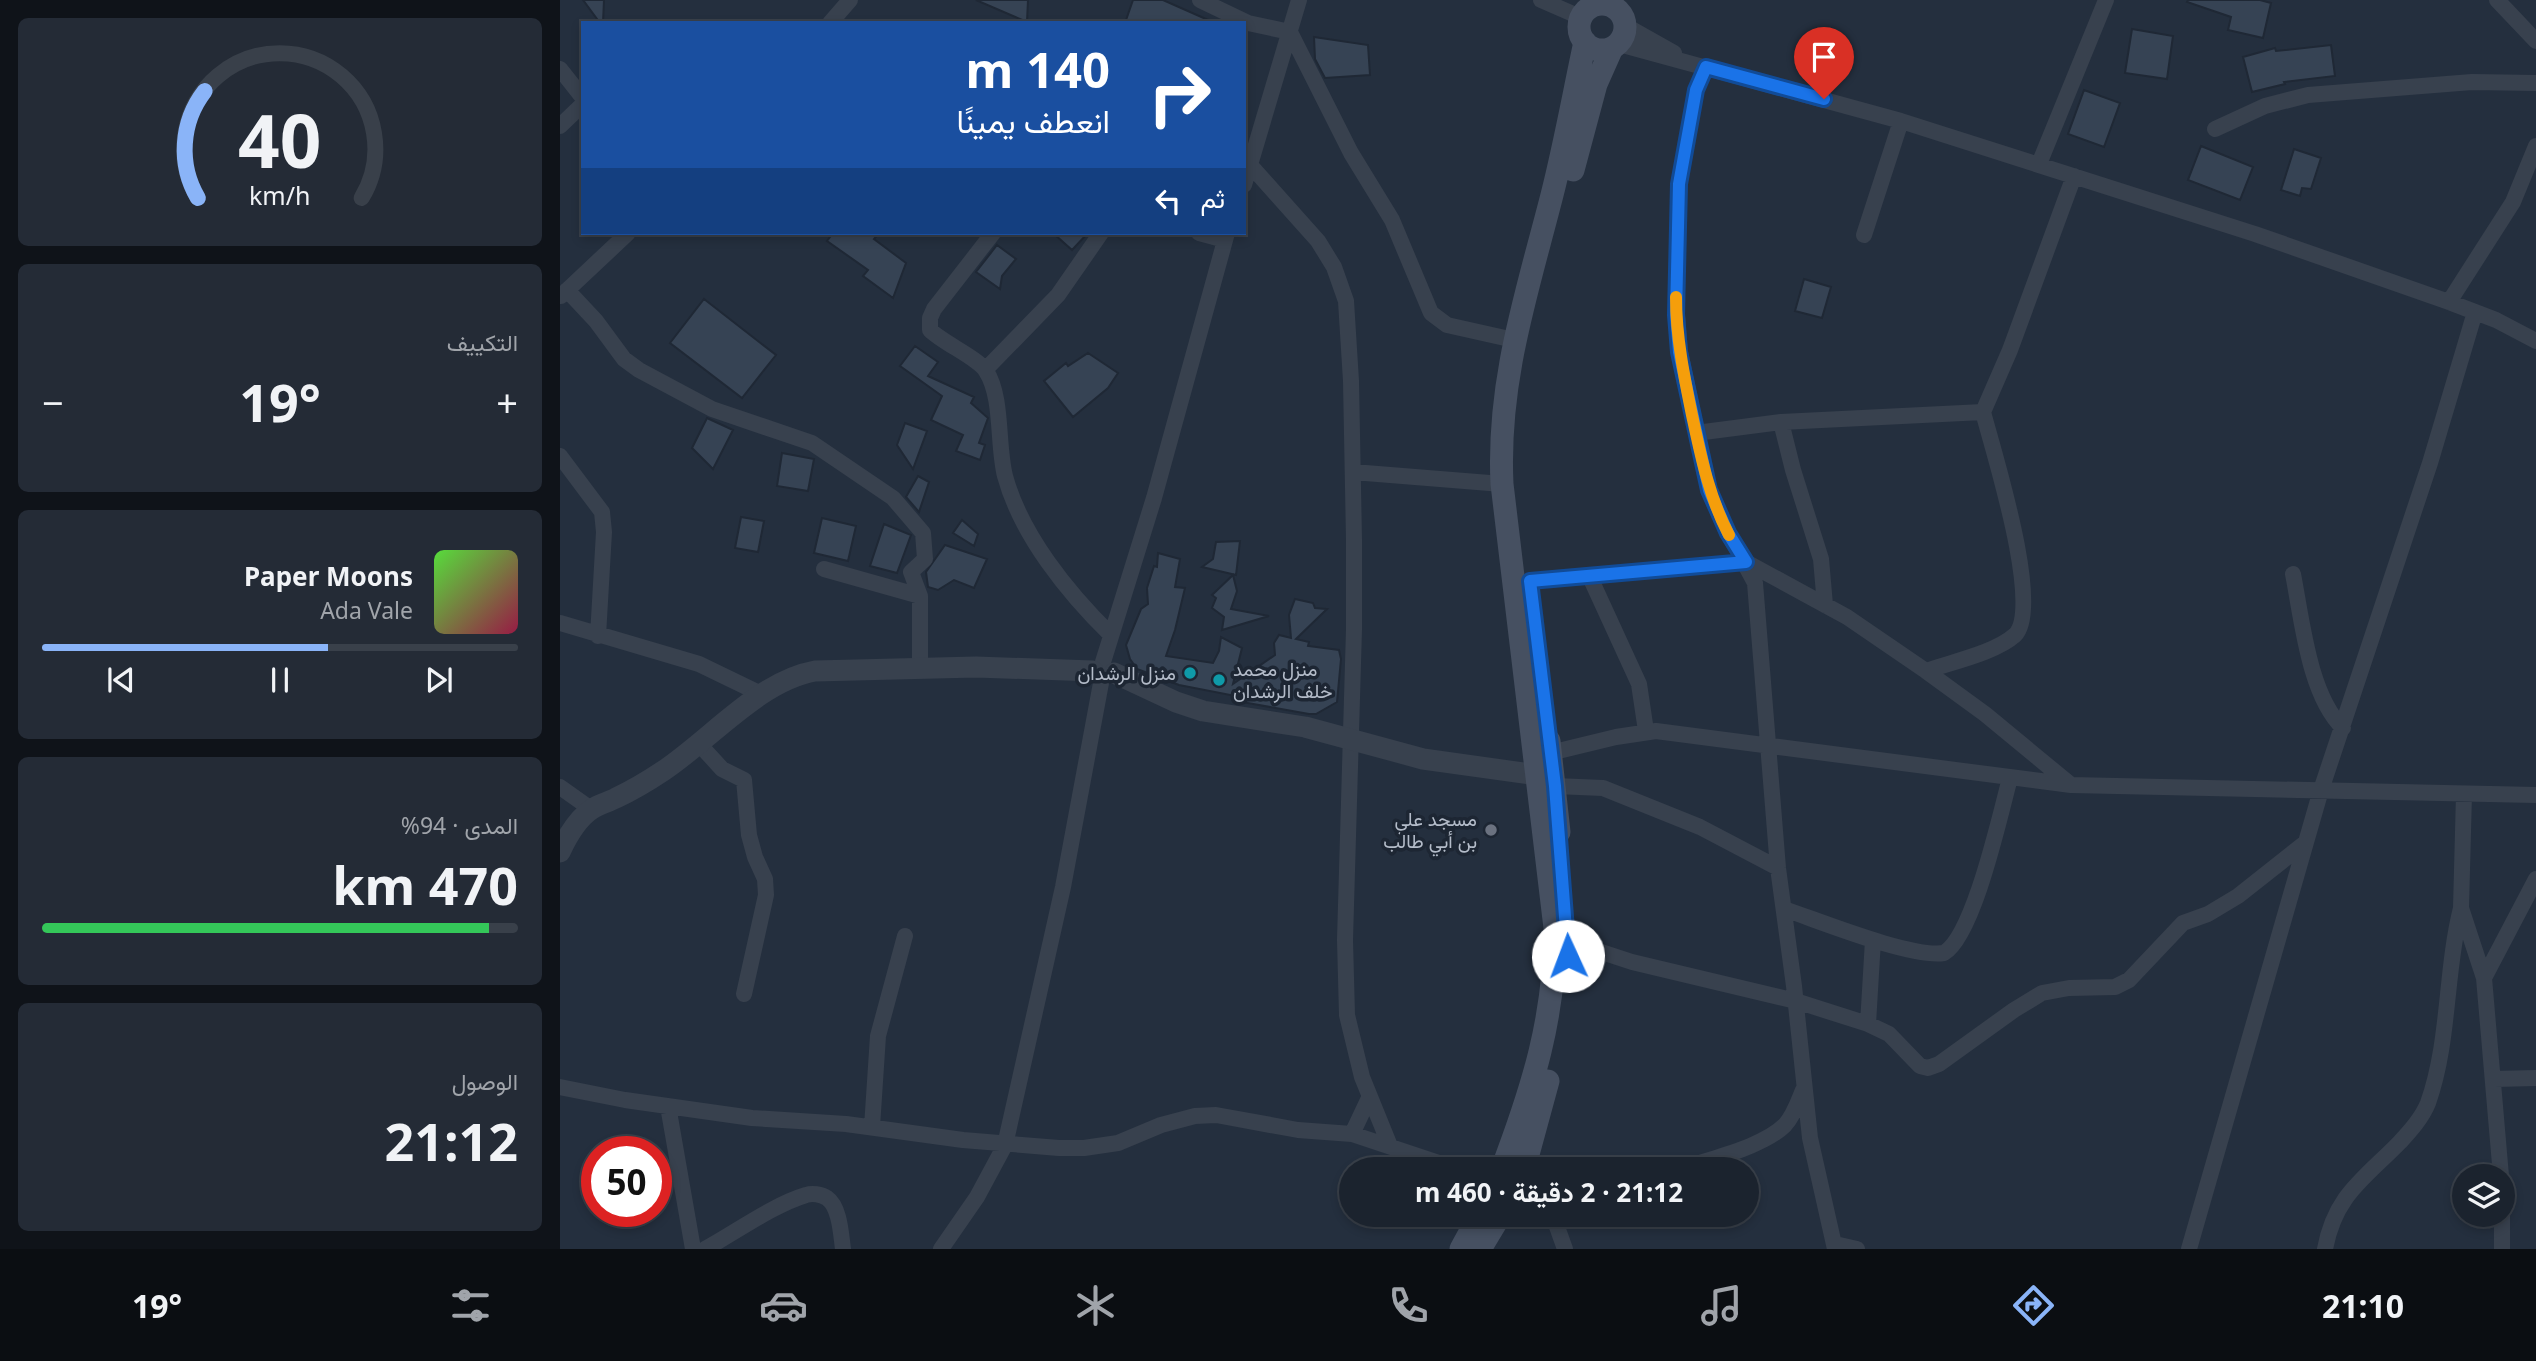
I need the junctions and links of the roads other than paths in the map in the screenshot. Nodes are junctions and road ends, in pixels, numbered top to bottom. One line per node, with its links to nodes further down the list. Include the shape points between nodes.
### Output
1 (850, 0): 8 (street)
2 (1200, 0): 9 (street)
3 (1299, 0): 11 (street)
4 (1541, 0): 7 (street)
5 (2106, 0): 22 (street)
6 (2497, 0): 12 (street)
7 (1608, 18): 13 (street); 34 (main road, via 1579,33 1585,42 1553,192); 47 (main road, via 1596,84 1529,336 1517,401 1515,479)
8 (832, 21)
9 (1244, 21)
10 (1246, 22): 11 (street)
11 (1290, 32): 23 (street); 34 (street, via 1351,153 1392,220 1431,313 1447,325)
12 (2536, 41)
13 (1698, 65): 18 (street); 39 (street, via 1683,158 1676,272 1679,352)
14 (560, 69): 16 (street)
15 (2536, 83): 20 (street, via 2472,82 2308,95 2264,106)
16 (581, 95)
17 (581, 106): 19 (street)
18 (1901, 121): 22 (street); 29 (street)
19 (560, 126)
20 (2215, 129)
21 (2536, 146): 32 (street, via 2512,202)
22 (2039, 164): 24 (street)
23 (1251, 166): 25 (street); 41 (street, via 1318,242 1343,287)
24 (2074, 176): 32 (street); 37 (street)
25 (1246, 180)
26 (626, 235): 31 (street)
27 (991, 235): 36 (street, via 934,309 929,323 936,336)
28 (1100, 235): 36 (street, via 1058,295)
29 (1864, 235)
30 (1226, 237): 51 (street)
31 (564, 293): 48 (street, via 639,370 712,409 812,443 893,498 917,523 925,539 925,559 911,572)
32 (2449, 302): 33 (street)
33 (2475, 312): 35 (street); 57 (street)
34 (1514, 340): 42 (main road, via 1501,425)
35 (2536, 341)
36 (986, 369): 51 (street, via 1006,477 1021,513 1063,582)
37 (1983, 412): 38 (street); 54 (street, via 2024,581 2023,619 2013,636 1996,646)
38 (1781, 422): 39 (street); 49 (street, via 1821,559)
39 (1696, 433): 43 (street, via 1709,490)
40 (560, 456): 52 (street, via 602,512)
41 (1353, 472): 42 (street); 59 (street)
42 (1503, 484): 64 (main road)
43 (1746, 562): 46 (street); 49 (street); 61 (street, via 1756,593)
44 (824, 569): 48 (street)
45 (2293, 574): 57 (street, via 2318,686)
46 (1589, 575): 47 (street); 58 (street, via 1639,684)
47 (1530, 581): 62 (main road)
48 (920, 596): 53 (street)
49 (1825, 606): 54 (street)
50 (560, 623): 52 (street)
51 (1111, 635): 55 (street)
52 (598, 636): 56 (street, via 699,664)
53 (920, 669): 55 (street); 56 (street, via 815,671 785,679)
54 (1926, 671): 65 (street)
55 (1103, 672): 59 (street, via 1203,711 1305,727); 92 (street, via 1063,887)
56 (761, 694): 60 (street)
57 (2343, 728): 67 (street)
58 (1646, 731): 61 (street); 62 (street)
59 (1350, 741): 64 (street); 88 (street, via 1347,1016)
60 (700, 745): 70 (street, via 638,786); 81 (street, via 722,769 744,780 751,844 765,879 765,909)
61 (1768, 745): 63 (street); 73 (street)
62 (1550, 753): 64 (main road)
63 (2010, 778): 65 (street); 78 (street, via 1975,898 1953,946 1932,954)
64 (1546, 780): 73 (street, via 1603,788 1700,827); 79 (main road); 95 (main road, via 1554,976 1534,1083)
65 (2071, 785): 67 (street)
66 (560, 787): 70 (street)
67 (2321, 790): 68 (street); 71 (street)
68 (2463, 794): 69 (street); 75 (street)
69 (2536, 795)
70 (591, 809): 72 (street)
71 (2305, 843): 83 (street, via 2238,896 2183,923 2129,980 2115,987 2042,993 1933,1067 1916,1064 1889,1034); 112 (street)
72 (560, 852)
73 (1778, 868): 76 (street)
74 (2536, 879): 80 (street)
75 (2461, 908): 80 (street); 113 (street, via 2451,953 2442,1044 2428,1103 2406,1135 2340,1205)
76 (1784, 909): 78 (street); 82 (street)
77 (905, 936): 90 (street, via 878,1036)
78 (1873, 940): 83 (street)
79 (1568, 941): 82 (street, via 1644,965); 96 (main road, via 1558,1035)
80 (2484, 978): 85 (street)
81 (744, 995)
82 (1796, 1001): 83 (street); 87 (street)
83 (1868, 1024)
84 (2536, 1078): 85 (street)
85 (2494, 1079): 98 (street)
86 (560, 1087): 89 (street)
87 (1804, 1087): 97 (street, via 1783,1127); 103 (street, via 1810,1138)
88 (1369, 1098): 91 (street); 93 (street)
89 (668, 1106): 90 (street); 104 (street)
90 (872, 1127): 92 (street)
91 (1352, 1134): 92 (street, via 1195,1115 1103,1146); 93 (street)
92 (1005, 1145): 107 (street, via 983,1189)
93 (1390, 1146): 94 (street)
94 (1421, 1157)
95 (1506, 1157)
96 (1528, 1157)
97 (1715, 1157)
98 (2500, 1164)
99 (1473, 1227): 108 (main road)
100 (1493, 1227): 109 (main road)
101 (1554, 1227): 110 (street)
102 (2502, 1227): 114 (street)
103 (1835, 1246): 111 (street)
104 (693, 1249)
105 (705, 1249): 106 (street, via 813,1194 832,1203)
106 (843, 1249)
107 (941, 1249)
108 (1461, 1249)
109 (1480, 1249)
110 (1564, 1249)
111 (1857, 1249)
112 (2189, 1249)
113 (2325, 1249)
114 (2502, 1249)

